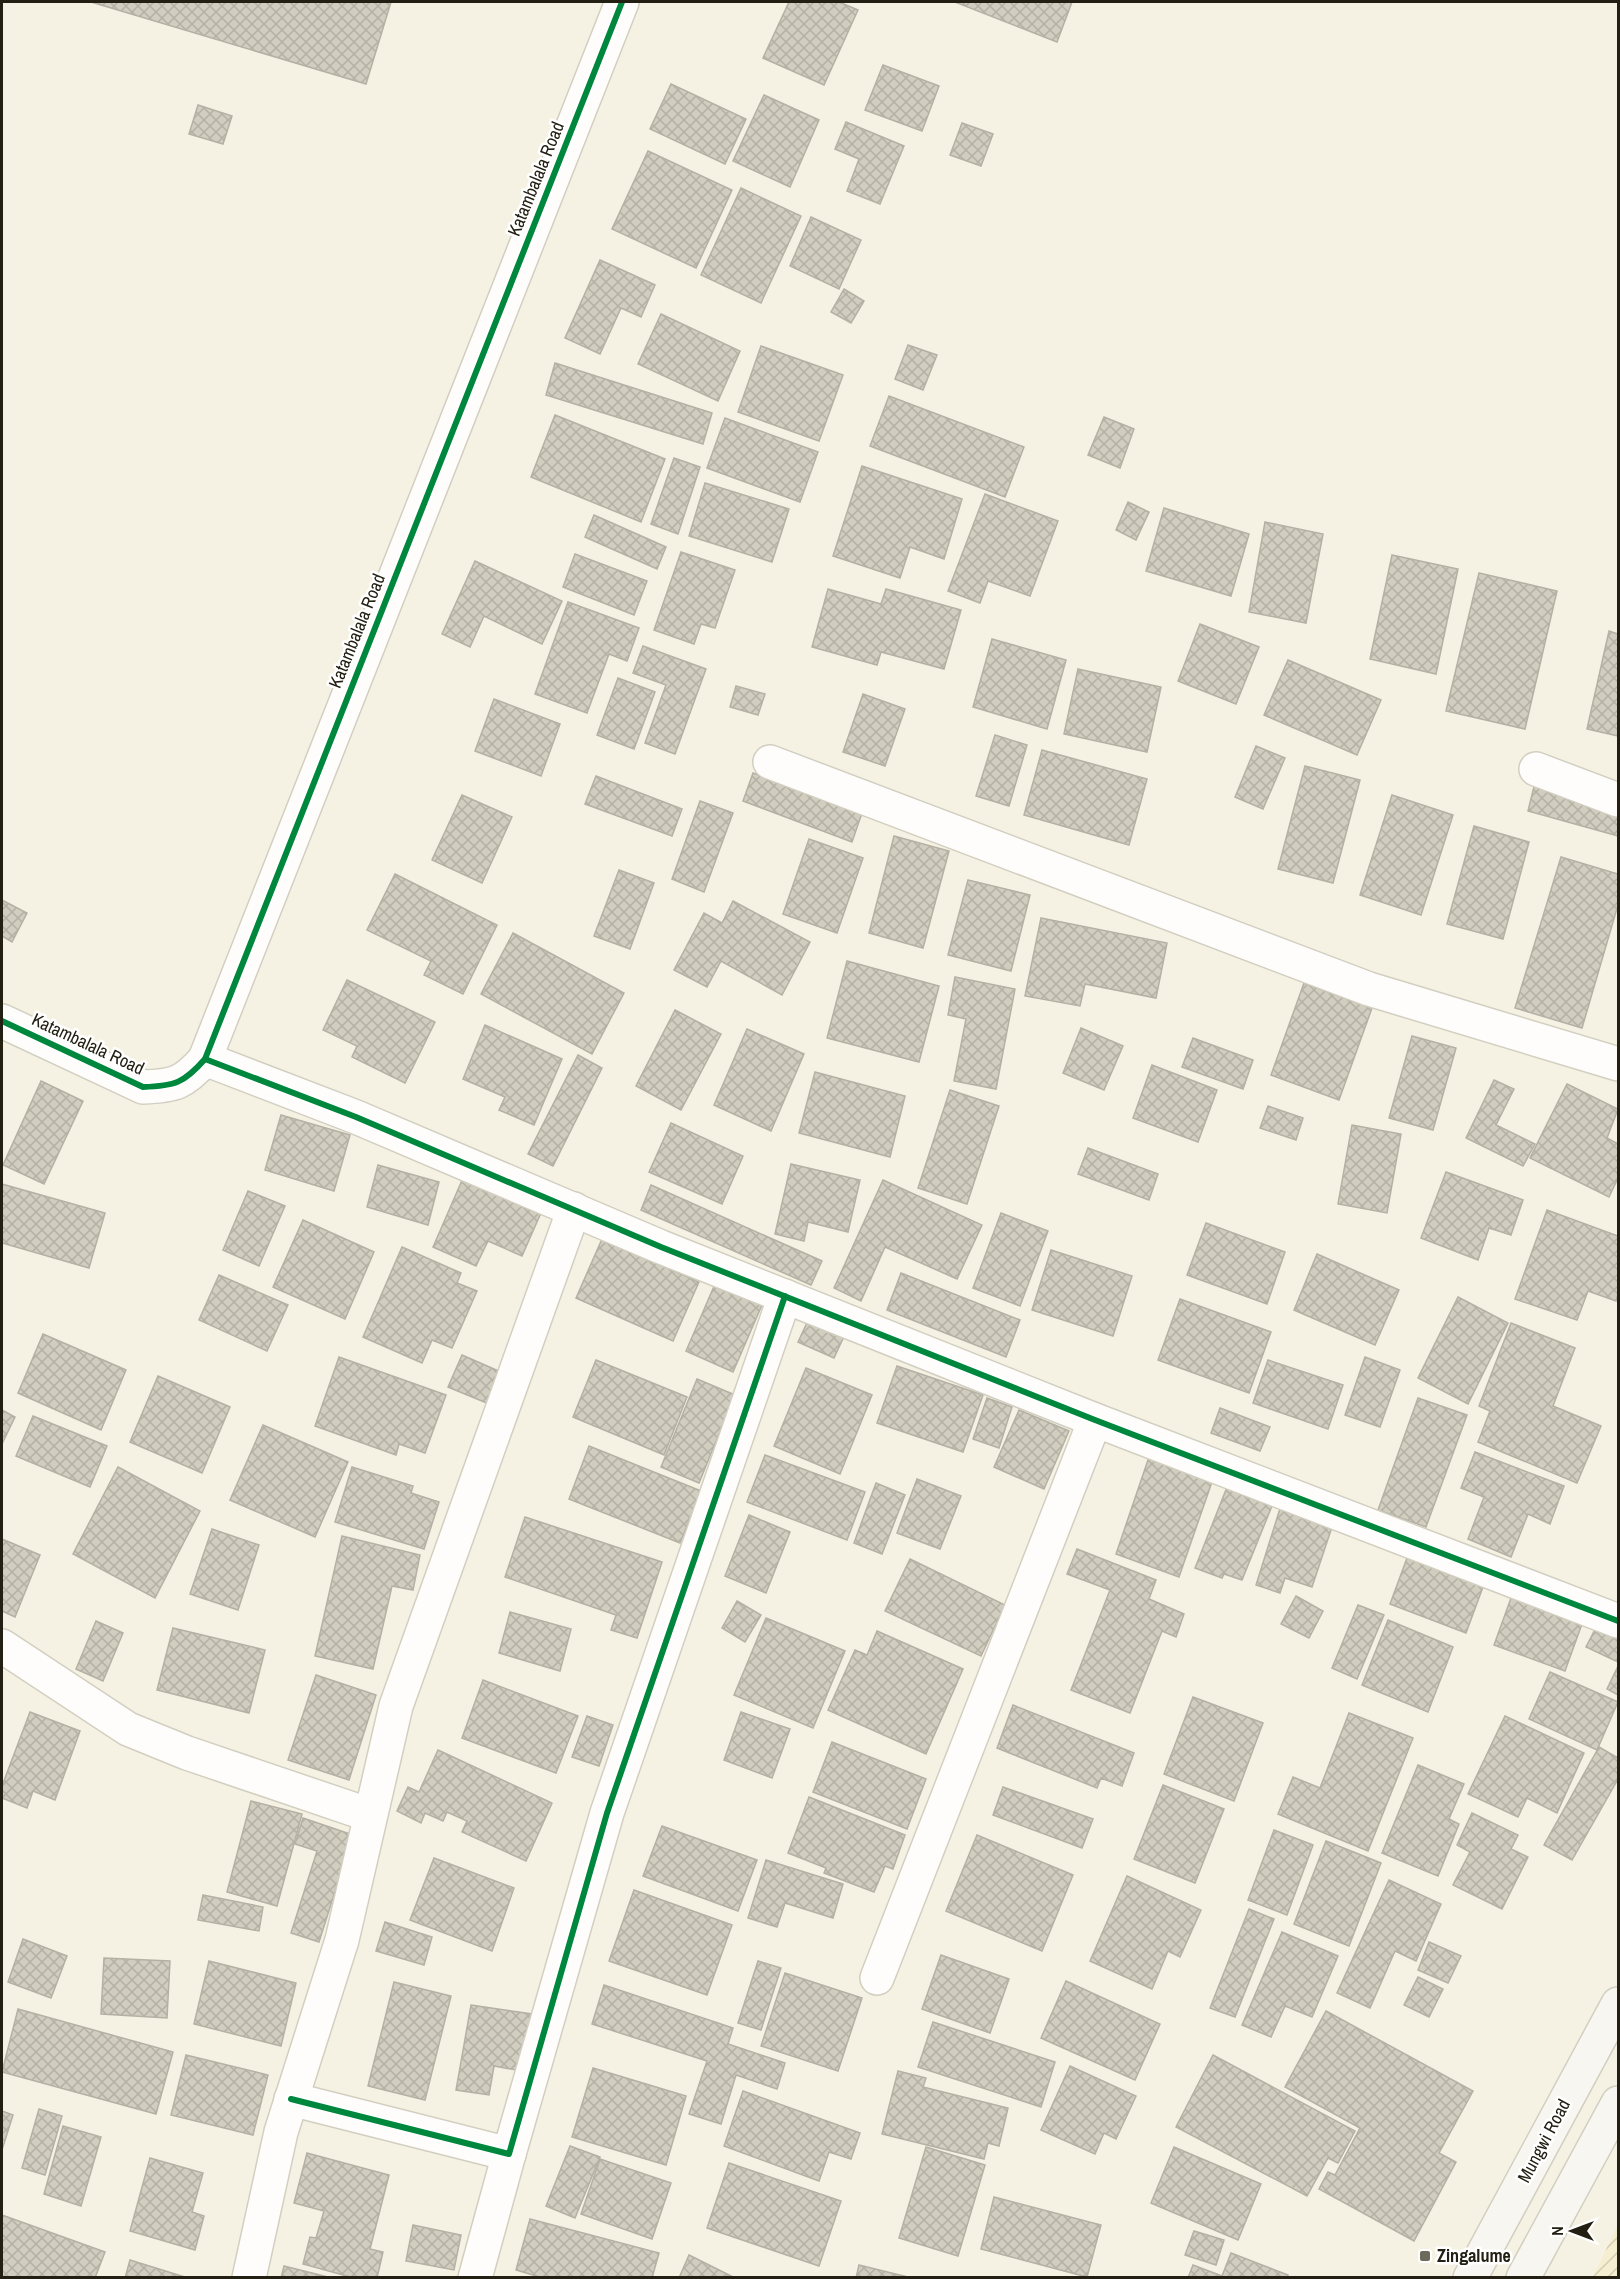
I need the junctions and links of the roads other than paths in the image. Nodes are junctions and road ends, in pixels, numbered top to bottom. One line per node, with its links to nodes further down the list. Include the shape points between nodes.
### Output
1 (622, 2): 6 (street, Katambalala Road)
2 (770, 762): 7 (street, via 1369,989)
3 (1536, 770): 4 (street)
4 (1618, 800)
5 (2, 1021): 6 (street, Katambalala Road, via 143,1087 169,1086 188,1078)
6 (205, 1059): 8 (street, via 356,1117)
7 (1618, 1064)
8 (574, 1209): 9 (street); 13 (street, via 396,1706)
9 (785, 1296): 10 (street); 18 (street, via 607,1813)
10 (1095, 1420): 11 (street); 14 (street)
11 (1618, 1622)
12 (2, 1646): 13 (street, via 128,1729 188,1754)
13 (370, 1815): 16 (street, via 342,1940)
14 (877, 1978)
15 (1618, 2004): 21 (main road, Mungwi Road)
16 (291, 2099): 18 (street); 19 (street, via 280,2132)
17 (1618, 2103): 22 (main road)
18 (509, 2154): 20 (street)
19 (249, 2277)
20 (475, 2277)
21 (1470, 2277)
22 (1523, 2277)

